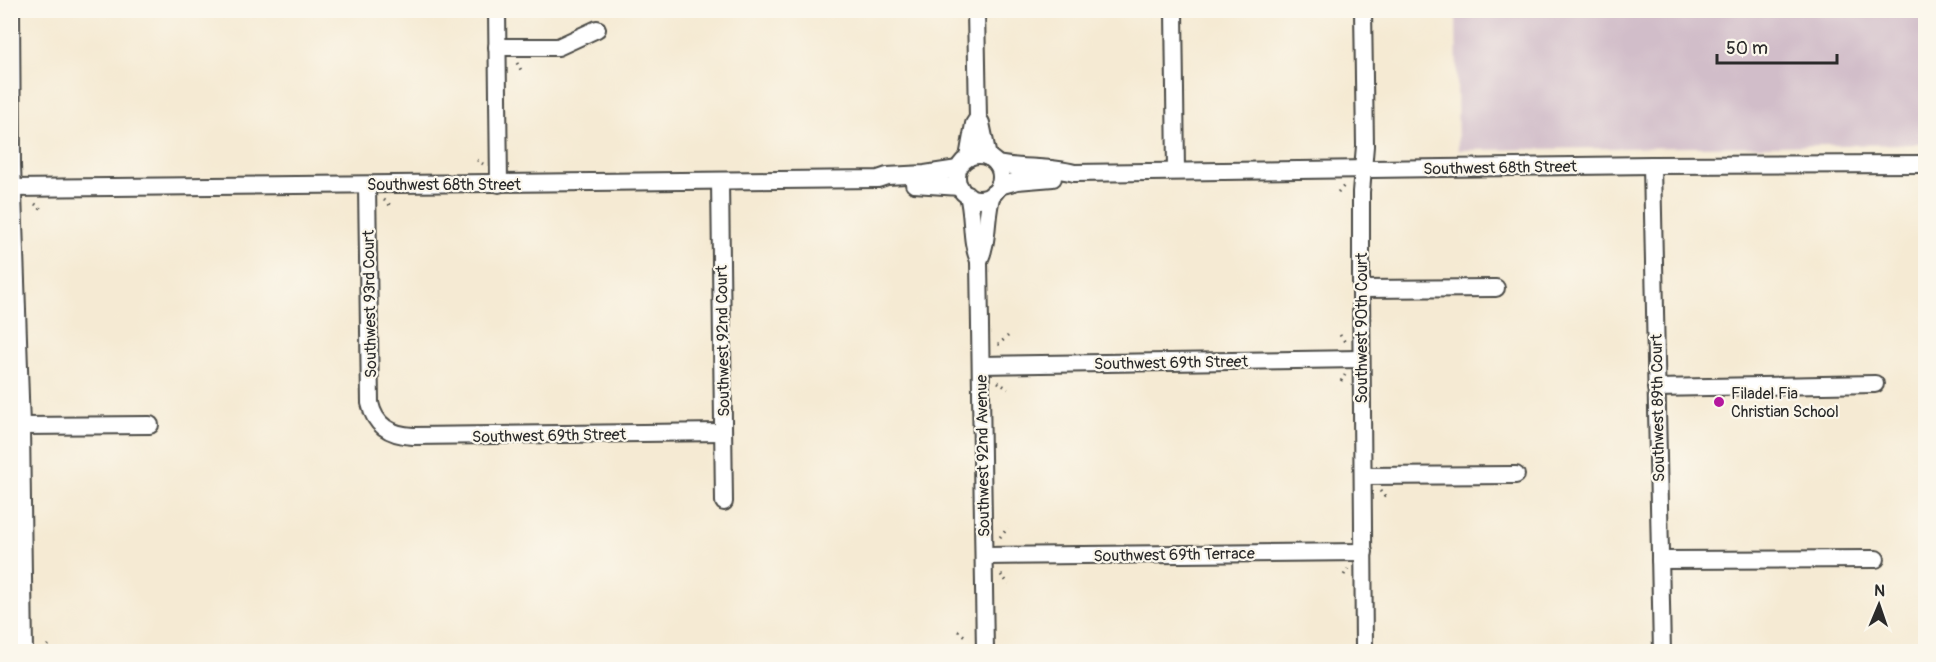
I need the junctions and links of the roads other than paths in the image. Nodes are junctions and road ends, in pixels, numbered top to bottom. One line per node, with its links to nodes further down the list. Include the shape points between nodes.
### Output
1 (11, 10): 20 (street)
2 (497, 10): 7 (street)
3 (976, 10): 8 (street)
4 (1174, 10): 14 (street)
5 (1363, 10): 13 (street, Southwest 90th Court)
6 (597, 29): 7 (street, via 558,47)
7 (497, 47): 19 (street)
8 (978, 118): 9 (street); 10 (street)
9 (992, 160): 10 (street, via 975,155); 15 (street, Southwest 68th Street); 21 (street, via 1001,177)
10 (963, 163): 16 (street, Southwest 68th Street, via 925,174); 22 (street, via 957,181)
11 (1926, 164): 12 (street, Southwest 68th Street)
12 (1652, 165): 13 (street, Southwest 68th Street); 29 (street, Southwest 89th Court)
13 (1363, 169): 14 (street, Southwest 68th Street); 25 (street, Southwest 90th Court)
14 (1176, 171): 15 (street, Southwest 68th Street)
15 (1074, 173): 21 (street, Southwest 68th Street, via 1061,178 1017,181)
16 (878, 179): 17 (street, Southwest 68th Street); 22 (street, Southwest 68th Street, via 886,184)
17 (720, 181): 19 (street, Southwest 68th Street); 33 (street, Southwest 92nd Court)
18 (367, 184): 19 (street, Southwest 68th Street); 20 (street, Southwest 68th Street); 30 (street, Southwest 93rd Court, via 370,403)
19 (499, 184)
20 (12, 188): 32 (street)
21 (995, 190): 22 (street, via 980,198); 23 (street, Southwest 92nd Avenue, via 987,211 985,248)
22 (964, 191): 23 (street, Southwest 92nd Avenue, via 972,217 974,249)
23 (980, 261): 27 (street, Southwest 92nd Avenue)
24 (1496, 288): 25 (street)
25 (1360, 289): 26 (street, Southwest 90th Court)
26 (1361, 359): 27 (street, Southwest 69th Street); 35 (street, Southwest 90th Court)
27 (981, 365): 38 (street, Southwest 92nd Avenue)
28 (1875, 384): 29 (street)
29 (1656, 388): 40 (street, Southwest 89th Court)
30 (378, 423): 33 (street, Southwest 69th Street, via 388,430 413,436)
31 (150, 425): 32 (street)
32 (21, 426): 42 (street)
33 (723, 432): 36 (street, Southwest 92nd Court)
34 (1516, 475): 35 (street)
35 (1363, 476): 37 (street, Southwest 90th Court)
36 (724, 502)
37 (1364, 552): 38 (street, Southwest 69th Terrace); 41 (street, Southwest 90th Court)
38 (984, 556): 43 (street, Southwest 92nd Avenue)
39 (1876, 559): 40 (street)
40 (1660, 560): 44 (street, Southwest 89th Court)
41 (1364, 646)
42 (24, 651)
43 (985, 651)
44 (1662, 651)

